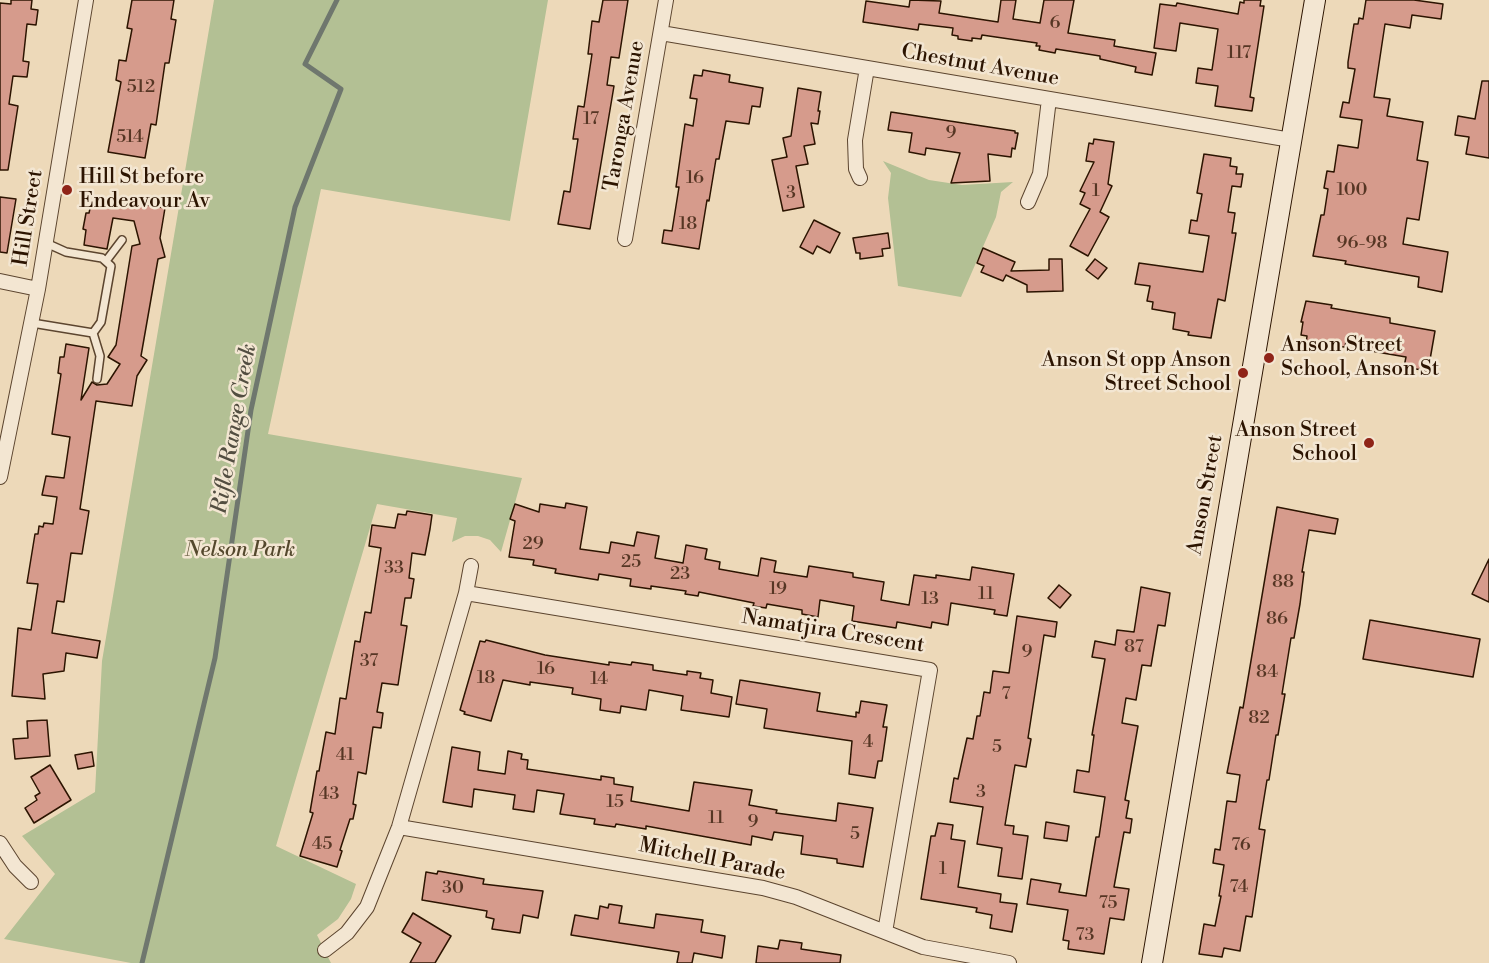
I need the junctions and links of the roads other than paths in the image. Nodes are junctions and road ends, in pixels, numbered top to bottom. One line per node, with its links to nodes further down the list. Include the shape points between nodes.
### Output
1 (86, 0): 12 (street, Hill Street)
2 (666, 0): 4 (street, Taronga Avenue)
3 (1315, 0): 7 (street, Anson Street)
4 (661, 33): 5 (street, Chestnut Avenue); 10 (street, Taronga Avenue)
5 (867, 68): 6 (street, Chestnut Avenue); 8 (street, via 855,140)
6 (1049, 99): 7 (street, Chestnut Avenue); 9 (street, via 1040,174)
7 (1292, 140): 28 (street, Anson Street)
8 (860, 178)
9 (1028, 202)
10 (625, 239)
11 (123, 240): 13 (lane)
12 (46, 243): 13 (lane); 15 (street, Hill Street)
13 (106, 261): 17 (lane, via 111,266 103,311)
14 (0, 281): 15 (street)
15 (38, 289): 16 (street, Hill Street)
16 (32, 323): 17 (lane); 19 (street, Hill Street)
17 (93, 333): 18 (lane, via 100,356)
18 (97, 379)
19 (0, 477)
20 (471, 566): 21 (street)
21 (465, 593): 22 (street); 25 (street, Namatjira Crescent, via 930,670)
22 (399, 827): 25 (street, Mitchell Parade, via 763,888); 26 (street, via 367,907 347,933)
23 (0, 843): 24 (street)
24 (31, 882)
25 (885, 932): 27 (street, Mitchell Parade, via 923,947)
26 (325, 950)
27 (1009, 963)
28 (1152, 963)

